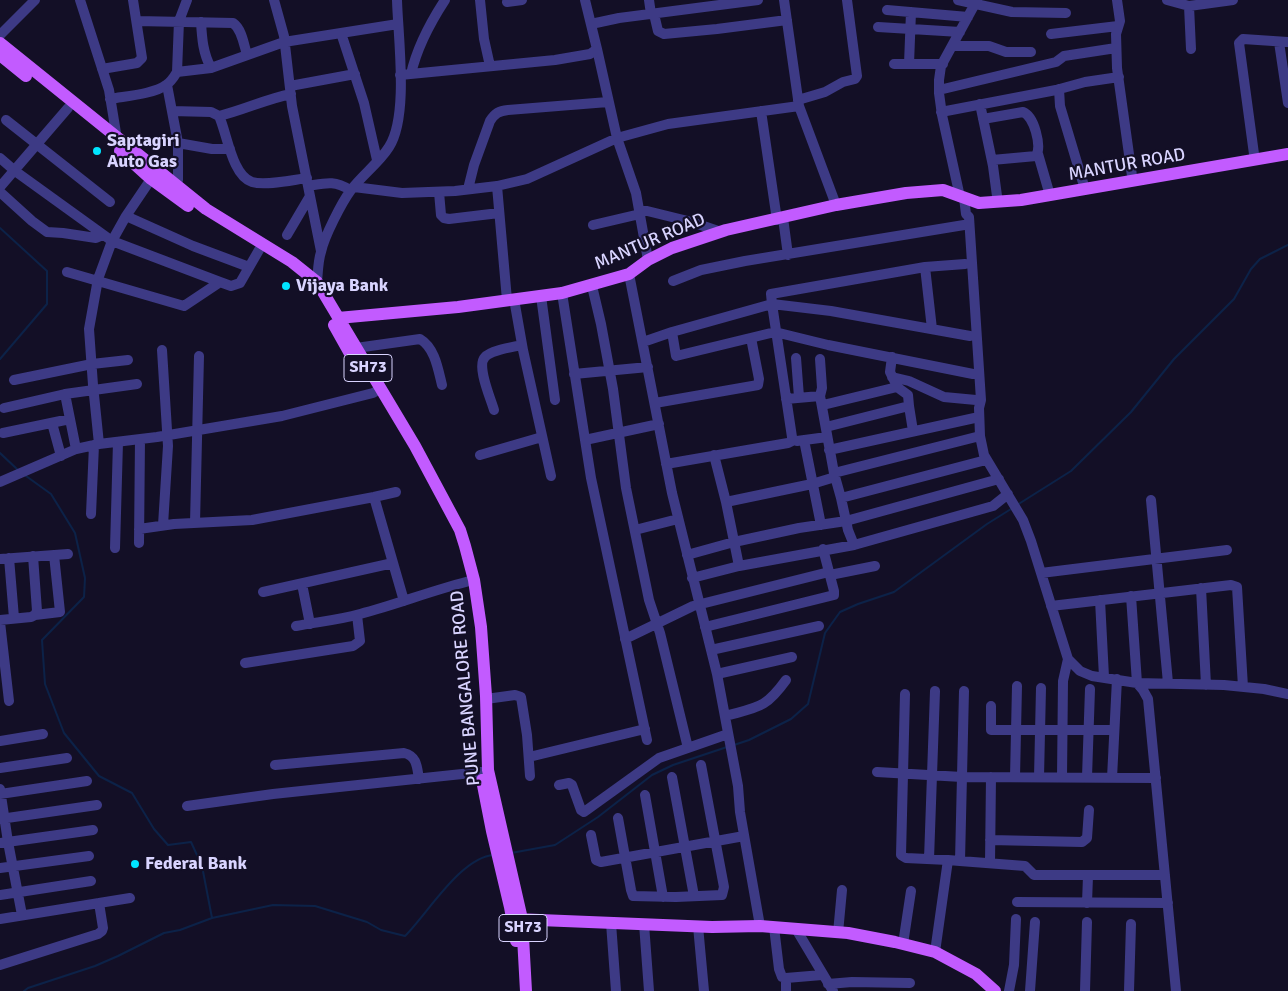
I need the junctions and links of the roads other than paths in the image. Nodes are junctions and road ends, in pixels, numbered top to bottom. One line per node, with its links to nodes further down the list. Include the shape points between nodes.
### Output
1 (80, 0): 55 (street)
2 (133, 0): 28 (street)
3 (187, 0): 29 (street)
4 (274, 0): 40 (street)
5 (397, 0): 31 (street)
6 (445, 0): 58 (street, via 429,25)
7 (480, 0): 53 (street)
8 (522, 0): 19 (street)
9 (584, 0): 32 (street)
10 (649, 0): 25 (street)
11 (758, 0): 25 (street)
12 (784, 0): 27 (street)
13 (847, 0): 67 (street, via 857,76)
14 (958, 0): 20 (street)
15 (1117, 0): 33 (street)
16 (1167, 0): 21 (street)
17 (1233, 0): 21 (street)
18 (29, 2): 39 (street)
19 (507, 2)
20 (976, 2): 24 (street, via 1012,12); 26 (street)
21 (1189, 6): 46 (street)
22 (887, 10): 23 (street)
23 (911, 12): 26 (street); 35 (street)
24 (1066, 13)
25 (652, 14): 27 (street, via 658,31 664,34); 32 (street)
26 (968, 17): 36 (street)
27 (787, 20): 67 (street)
28 (137, 21): 29 (street); 55 (street, via 142,51 140,61)
29 (179, 22): 30 (street); 56 (street)
30 (201, 22): 49 (street, via 234,22); 54 (street, via 204,54)
31 (398, 24): 37 (street); 59 (street)
32 (591, 24): 45 (street)
33 (1118, 26): 38 (street); 44 (street)
34 (878, 27): 35 (street)
35 (910, 29): 36 (street); 51 (street)
36 (960, 32): 43 (street)
37 (341, 33): 40 (street); 57 (street)
38 (1051, 34)
39 (0, 35)
40 (284, 42): 49 (street); 63 (street)
41 (1284, 42): 68 (street); 84 (street, via 1243,39 1239,43)
42 (0, 43): 78 (main road, PUNE BANGALORE ROAD / SH73)
43 (952, 46): 47 (street, via 989,46 1006,52); 52 (street)
44 (1116, 48): 60 (street); 64 (street, via 1064,56 1056,62)
45 (598, 49): 53 (street, via 590,54 555,60); 66 (street)
46 (1191, 49)
47 (1031, 52)
48 (0, 55): 70 (main road, PUNE BANGALORE ROAD / SH73)
49 (247, 55): 54 (street)
50 (894, 64): 51 (street)
51 (909, 64): 52 (street)
52 (942, 64): 64 (street)
53 (490, 66): 58 (street)
54 (211, 68): 56 (street)
55 (102, 69): 65 (street)
56 (177, 72): 61 (street)
57 (355, 74): 63 (street); 87 (street)
58 (411, 74): 59 (street)
59 (400, 75): 87 (street, via 397,126 389,148)
60 (1119, 78): 62 (street); 90 (street)
61 (167, 85): 65 (street, via 158,90); 71 (street)
62 (1059, 89): 69 (street); 94 (street, via 1060,106)
63 (290, 90): 74 (street, via 240,111); 95 (street)
64 (939, 90): 73 (street)
65 (110, 99): 78 (street)
66 (608, 102): 77 (street); 98 (street, via 508,110 494,114)
67 (798, 103): 72 (street); 105 (street)
68 (1288, 103)
69 (980, 104): 73 (street); 75 (street)
70 (68, 108): 80 (street); 91 (main road, PUNE BANGALORE ROAD / SH73)
71 (172, 111): 74 (street, via 211,112); 79 (street)
72 (761, 111): 77 (street, via 668,124); 110 (street)
73 (941, 112): 103 (street)
74 (219, 116): 82 (street)
75 (983, 119): 83 (street, via 1026,112 1033,120); 88 (street)
76 (6, 120): 80 (street)
77 (617, 138): 93 (street, via 527,179); 106 (street, via 636,193)
78 (117, 139): 92 (main road, PUNE BANGALORE ROAD / SH73)
79 (178, 143): 82 (street); 92 (street)
80 (38, 145): 89 (street); 104 (street)
81 (1288, 148): 84 (main road, MANTUR ROAD)
82 (230, 149): 95 (street, via 240,173 252,182)
83 (1038, 154): 88 (street); 101 (street)
84 (1254, 154): 90 (main road, MANTUR ROAD)
85 (1288, 154): 103 (main road, MANTUR ROAD, via 1042,198 978,203)
86 (0, 158): 89 (street)
87 (377, 160): 97 (street)
88 (992, 160): 102 (street)
89 (15, 171): 96 (street); 114 (street)
90 (1132, 176): 94 (main road, MANTUR ROAD)
91 (151, 179): 109 (street); 117 (main road, PUNE BANGALORE ROAD / SH73, via 195,211)
92 (176, 186): 120 (main road, PUNE BANGALORE ROAD / SH73)
93 (497, 186): 98 (street); 107 (street)
94 (1084, 186): 101 (main road, MANTUR ROAD)
95 (308, 187): 97 (street, via 334,182); 115 (street); 118 (street)
96 (0, 188)
97 (352, 188): 100 (street, via 402,193); 118 (street)
98 (468, 188): 100 (street)
99 (0, 192): 114 (street, via 47,232 96,238)
100 (439, 192): 107 (street, via 444,218)
101 (1049, 192): 102 (main road, MANTUR ROAD)
102 (997, 196): 103 (main road, MANTUR ROAD)
103 (966, 198): 105 (main road, MANTUR ROAD, via 943,190); 108 (street)
104 (110, 202)
105 (836, 205): 110 (main road, MANTUR ROAD)
106 (639, 212): 112 (street); 113 (street, via 692,222); 121 (street)
107 (499, 213): 134 (street)
108 (966, 214): 111 (street); 171 (street, via 969,218 979,364 981,400)
109 (126, 216): 116 (street); 123 (street)
110 (780, 219): 113 (main road, MANTUR ROAD); 119 (street)
111 (964, 225): 119 (street); 122 (street)
112 (593, 226)
113 (721, 232): 121 (main road, MANTUR ROAD, via 672,248)
114 (103, 235): 116 (street)
115 (287, 235)
116 (112, 242): 127 (street); 129 (street)
117 (259, 250): 120 (main road, PUNE BANGALORE ROAD / SH73); 123 (street)
118 (321, 251): 130 (street)
119 (788, 254): 128 (street, via 701,270)
120 (276, 257): 130 (main road, PUNE BANGALORE ROAD / SH73, via 292,262); 162 (main road, PUNE BANGALORE ROAD / SH73, via 315,290 344,345)
121 (648, 260): 126 (main road, MANTUR ROAD)
122 (965, 264): 124 (street); 140 (street)
123 (249, 267): 129 (street, via 236,286)
124 (925, 267): 135 (street, via 771,294); 137 (street)
125 (67, 272): 127 (street)
126 (629, 274): 131 (main road, MANTUR ROAD); 142 (street)
127 (98, 279): 129 (street, via 184,306); 151 (street, via 90,329)
128 (673, 281)
129 (220, 282)
130 (317, 282): 136 (main road, PUNE BANGALORE ROAD / SH73)
131 (592, 286): 132 (main road, MANTUR ROAD); 153 (street)
132 (562, 293): 133 (main road, MANTUR ROAD); 154 (street)
133 (541, 296): 134 (main road, MANTUR ROAD); 166 (street)
134 (510, 299): 136 (main road, MANTUR ROAD); 143 (street)
135 (772, 304): 137 (street, via 831,311); 138 (street); 139 (street)
136 (338, 318): 144 (main road, PUNE BANGALORE ROAD / SH73)
137 (932, 330): 140 (street)
138 (672, 332): 141 (street, via 676,356); 142 (street)
139 (775, 332): 141 (street); 147 (street); 165 (street)
140 (970, 336): 155 (street)
141 (750, 338): 168 (street, via 758,385)
142 (643, 342): 152 (street)
143 (522, 345): 172 (street, via 491,353 482,362); 183 (street)
144 (356, 348): 159 (street, via 420,339 432,352); 162 (main road, PUNE BANGALORE ROAD / SH73)
145 (162, 350): 181 (street)
146 (199, 356): 176 (street)
147 (892, 357): 155 (street); 156 (street)
148 (796, 358): 164 (street)
149 (820, 359): 167 (street)
150 (128, 360): 151 (street)
151 (92, 364): 157 (street); 161 (street)
152 (648, 367): 153 (street); 168 (street)
153 (608, 370): 154 (street); 179 (street)
154 (574, 374): 185 (street)
155 (973, 374): 171 (street)
156 (892, 377): 160 (street); 171 (street)
157 (14, 380)
158 (137, 384): 161 (street)
159 (442, 385)
160 (897, 387): 167 (street); 169 (street, via 908,395)
161 (93, 389): 163 (street); 189 (street)
162 (377, 391): 176 (street, via 282,416); 234 (main road, PUNE BANGALORE ROAD / SH73, via 460,530)
163 (65, 394): 170 (street); 173 (street)
164 (799, 398): 165 (street); 167 (street)
165 (786, 399): 187 (street)
166 (555, 400)
167 (822, 400): 178 (street)
168 (655, 403): 175 (street)
169 (909, 406): 177 (street); 178 (street)
170 (4, 408)
171 (978, 408): 177 (street); 182 (street)
172 (494, 410)
173 (70, 420): 174 (street); 190 (street)
174 (52, 423): 180 (street); 194 (street)
175 (659, 424): 179 (street); 196 (street)
176 (198, 430): 181 (street); 211 (street)
177 (913, 431): 191 (street)
178 (827, 432): 186 (street); 191 (street)
179 (619, 433): 185 (street); 215 (street)
180 (3, 434)
181 (168, 435): 184 (street); 212 (street)
182 (980, 436): 195 (street); 197 (street)
183 (542, 437): 192 (street); 198 (street)
184 (140, 440): 188 (street); 214 (street)
185 (585, 440): 253 (street)
186 (804, 440): 187 (street); 201 (street)
187 (791, 441): 193 (street)
188 (118, 442): 189 (street); 219 (street)
189 (96, 444): 190 (street); 208 (street)
190 (76, 449): 194 (street)
191 (829, 450): 197 (street)
192 (480, 455)
193 (714, 455): 196 (street); 207 (street)
194 (61, 456): 200 (street)
195 (986, 460): 199 (street); 205 (street)
196 (666, 464): 209 (street)
197 (835, 475): 201 (street); 205 (street)
198 (551, 476)
199 (1000, 479): 203 (street); 210 (street)
200 (2, 482)
201 (812, 484): 207 (street); 213 (street)
202 (396, 492): 204 (street)
203 (1009, 495): 218 (street, via 993,506); 231 (street, via 1023,520)
204 (374, 497): 211 (street, via 252,520); 228 (street)
205 (841, 498): 210 (street)
206 (1150, 500): 227 (street)
207 (726, 502): 216 (street)
208 (91, 514)
209 (678, 519): 215 (street); 224 (street)
210 (846, 521): 213 (street); 218 (street)
211 (195, 523): 212 (street)
212 (163, 525): 214 (street)
213 (821, 525): 216 (street)
214 (139, 529): 217 (street)
215 (635, 530): 249 (street)
216 (734, 542): 224 (street); 229 (street)
217 (139, 544)
218 (854, 545): 220 (street)
219 (115, 548)
220 (823, 550): 229 (street); 232 (street)
221 (1228, 550): 227 (street)
222 (68, 554): 223 (street)
223 (54, 555): 225 (street); 244 (street, via 60,612)
224 (687, 555): 233 (street)
225 (33, 556): 226 (street); 244 (street, via 38,606)
226 (4, 559): 246 (street)
227 (1155, 559): 231 (street); 238 (street)
228 (393, 563): 235 (street); 241 (street)
229 (739, 566): 233 (street)
230 (875, 566): 232 (street)
231 (1041, 573): 243 (street)
232 (830, 574): 242 (street); 252 (street, via 835,593 832,597)
233 (692, 578): 242 (street)
234 (470, 581): 241 (street); 255 (main road, PUNE BANGALORE ROAD / SH73)
235 (302, 584): 237 (street); 248 (street)
236 (1201, 588): 238 (street); 265 (street); 267 (street, via 1230,584 1237,587)
237 (263, 592)
238 (1160, 592): 239 (street); 264 (street)
239 (1131, 596): 240 (street); 263 (street)
240 (1100, 600): 243 (street); 260 (street)
241 (404, 601): 245 (street)
242 (698, 605): 249 (street); 252 (street)
243 (1051, 606): 257 (street)
244 (35, 615): 246 (street)
245 (358, 615): 248 (street); 258 (street, via 360,641 353,646)
246 (14, 618): 247 (street)
247 (0, 621): 275 (street)
248 (310, 624): 250 (street)
249 (657, 624): 253 (street); 289 (street)
250 (296, 626)
251 (819, 626): 254 (street)
252 (705, 627): 254 (street)
253 (625, 640): 279 (street)
254 (711, 650): 259 (street)
255 (480, 653): 274 (main road, PUNE BANGALORE ROAD / SH73); 277 (main road, PUNE BANGALORE ROAD / SH73)
256 (792, 657): 259 (street)
257 (1068, 659): 260 (street, via 1080,671); 280 (street, via 1063,681)
258 (245, 663)
259 (717, 674): 278 (street)
260 (1104, 677): 261 (street)
261 (1117, 679): 263 (street); 284 (street)
262 (786, 680): 278 (street, via 762,706)
263 (1136, 683): 264 (street); 308 (street, via 1148,700)
264 (1168, 683): 265 (street)
265 (1206, 685): 267 (street)
266 (1017, 686): 282 (street)
267 (1243, 687): 273 (street)
268 (1041, 688): 283 (street)
269 (1090, 689): 281 (street)
270 (935, 691): 298 (street)
271 (964, 691): 300 (street)
272 (905, 694): 297 (street)
273 (1288, 694)
274 (486, 700): 277 (main road, PUNE BANGALORE ROAD / SH73); 290 (street, via 515,695 522,697)
275 (9, 701)
276 (991, 706): 282 (street, via 992,730)
277 (483, 716): 295 (main road, PUNE BANGALORE ROAD / SH73); 322 (main road, PUNE BANGALORE ROAD / SH73)
278 (725, 716): 286 (street)
279 (645, 729): 287 (street); 290 (street)
280 (1063, 729): 281 (street); 283 (street); 305 (street)
281 (1089, 729): 284 (street); 306 (street)
282 (1016, 730): 283 (street); 303 (street)
283 (1040, 730): 304 (street)
284 (1114, 730): 307 (street)
285 (43, 734): 288 (street)
286 (729, 737): 289 (street); 321 (street)
287 (647, 740)
288 (0, 741)
289 (688, 748): 311 (street, via 659,758 584,812 572,785)
290 (530, 757): 299 (street)
291 (67, 758): 294 (street)
292 (275, 765): 309 (street, via 404,753 414,758)
293 (701, 765): 324 (street)
294 (0, 768)
295 (481, 772): 309 (street); 322 (main road, PUNE BANGALORE ROAD / SH73)
296 (877, 772): 297 (street)
297 (902, 772): 298 (street); 330 (street, via 901,855)
298 (932, 775): 300 (street); 330 (street)
299 (530, 776)
300 (962, 776): 302 (street); 332 (street)
301 (672, 777): 326 (street)
302 (991, 777): 303 (street); 323 (street)
303 (1014, 777): 304 (street)
304 (1039, 777): 305 (street)
305 (1062, 777): 306 (street)
306 (1087, 777): 307 (street)
307 (1112, 778): 308 (street)
308 (1156, 778): 336 (street)
309 (419, 779): 315 (street)
310 (87, 781): 312 (street)
311 (559, 785)
312 (0, 792): 318 (street)
313 (644, 795): 327 (street)
314 (97, 804): 318 (street)
315 (187, 806)
316 (1089, 810): 323 (street, via 1088,838 1082,842)
317 (618, 818): 329 (street)
318 (2, 819): 325 (street)
319 (93, 830): 325 (street)
320 (591, 834): 329 (street, via 598,862)
321 (744, 836): 324 (street); 360 (street)
322 (499, 840): 352 (main road, SH73)
323 (990, 840): 333 (street)
324 (715, 841): 326 (street); 344 (street, via 723,893)
325 (4, 842): 334 (street)
326 (686, 846): 327 (street); 344 (street)
327 (655, 852): 329 (street); 343 (street)
328 (89, 856): 334 (street)
329 (626, 858): 343 (street, via 632,894)
330 (929, 859): 331 (street)
331 (948, 860): 332 (street); 365 (street)
332 (960, 861): 333 (street)
333 (990, 863): 337 (street, via 1025,866 1034,875)
334 (13, 866): 335 (street); 341 (street)
335 (0, 868)
336 (1164, 875): 337 (street); 349 (street)
337 (1088, 876): 348 (street)
338 (91, 881): 341 (street)
339 (842, 890): 363 (street)
340 (911, 891): 364 (street)
341 (19, 893): 342 (street); 350 (street)
342 (0, 895)
343 (663, 896): 344 (street)
344 (694, 896)
345 (130, 898): 347 (street)
346 (1017, 902): 348 (street)
347 (99, 903): 350 (street); 366 (street, via 103,928 98,934)
348 (1087, 903): 349 (street)
349 (1168, 903): 381 (street)
350 (22, 915): 351 (street)
351 (0, 918)
352 (517, 919): 356 (main road); 370 (main road, SH73); 371 (main road, SH73)
353 (1016, 919): 377 (street)
354 (1035, 922): 378 (street)
355 (1087, 922): 379 (street)
356 (611, 923): 357 (main road); 372 (street)
357 (644, 924): 359 (main road); 373 (street)
358 (1132, 924): 380 (street)
359 (698, 926): 360 (main road); 374 (street)
360 (760, 926): 361 (main road)
361 (774, 927): 362 (main road); 367 (street, via 780,974)
362 (796, 929): 363 (main road); 369 (street)
363 (838, 932): 364 (main road)
364 (904, 944): 365 (main road)
365 (935, 952): 376 (main road, via 976,974)
366 (0, 964)
367 (786, 978): 369 (street); 375 (street)
368 (910, 982): 369 (street)
369 (828, 983)
370 (518, 991)
371 (526, 991)
372 (616, 991)
373 (650, 991)
374 (704, 991)
375 (786, 991)
376 (995, 991)
377 (1009, 991)
378 (1030, 991)
379 (1085, 991)
380 (1129, 991)
381 (1176, 991)

